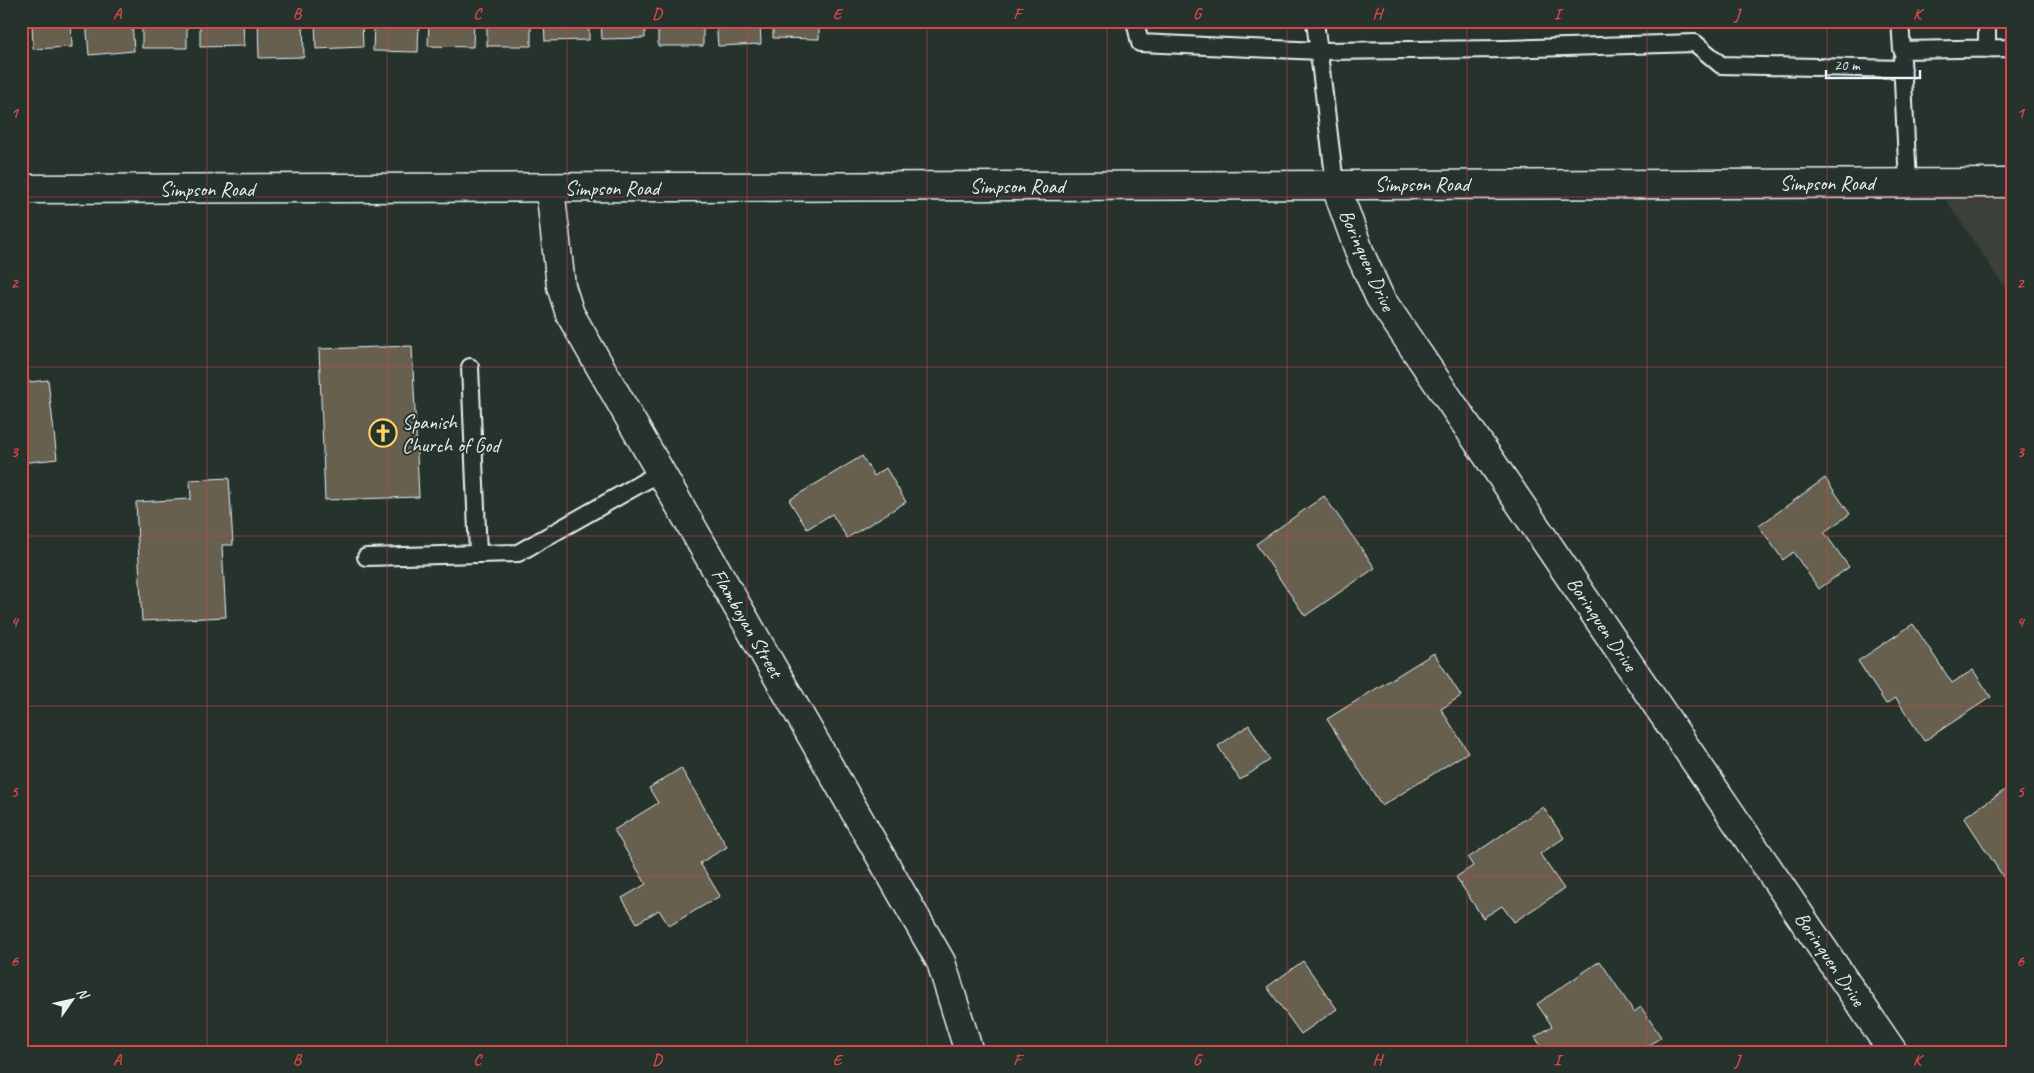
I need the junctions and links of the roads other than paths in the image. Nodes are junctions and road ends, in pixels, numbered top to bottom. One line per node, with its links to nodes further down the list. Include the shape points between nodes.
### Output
1 (1134, 21): 7 (lane, via 1140,43)
2 (1315, 21): 7 (lane)
3 (1900, 21): 8 (lane)
4 (1987, 21): 5 (lane)
5 (1987, 48): 6 (lane); 8 (lane)
6 (2013, 48)
7 (1319, 50): 9 (lane, via 1695,43 1721,65); 12 (lane)
8 (1902, 50): 9 (lane)
9 (1903, 69): 10 (lane)
10 (1908, 183): 11 (street, Simpson Road); 12 (street, Simpson Road)
11 (2013, 183)
12 (1335, 184): 13 (street, Simpson Road); 20 (street, Borinquen Drive, via 1380,298)
13 (550, 188): 14 (street, Simpson Road); 16 (street, Flamboyan Street, via 561,286 570,314)
14 (21, 189)
15 (470, 367): 17 (lane)
16 (661, 472): 17 (lane, via 518,553); 19 (street, Flamboyan Street, via 941,962)
17 (478, 554): 18 (lane)
18 (366, 557)
19 (969, 1052)
20 (1894, 1052)

